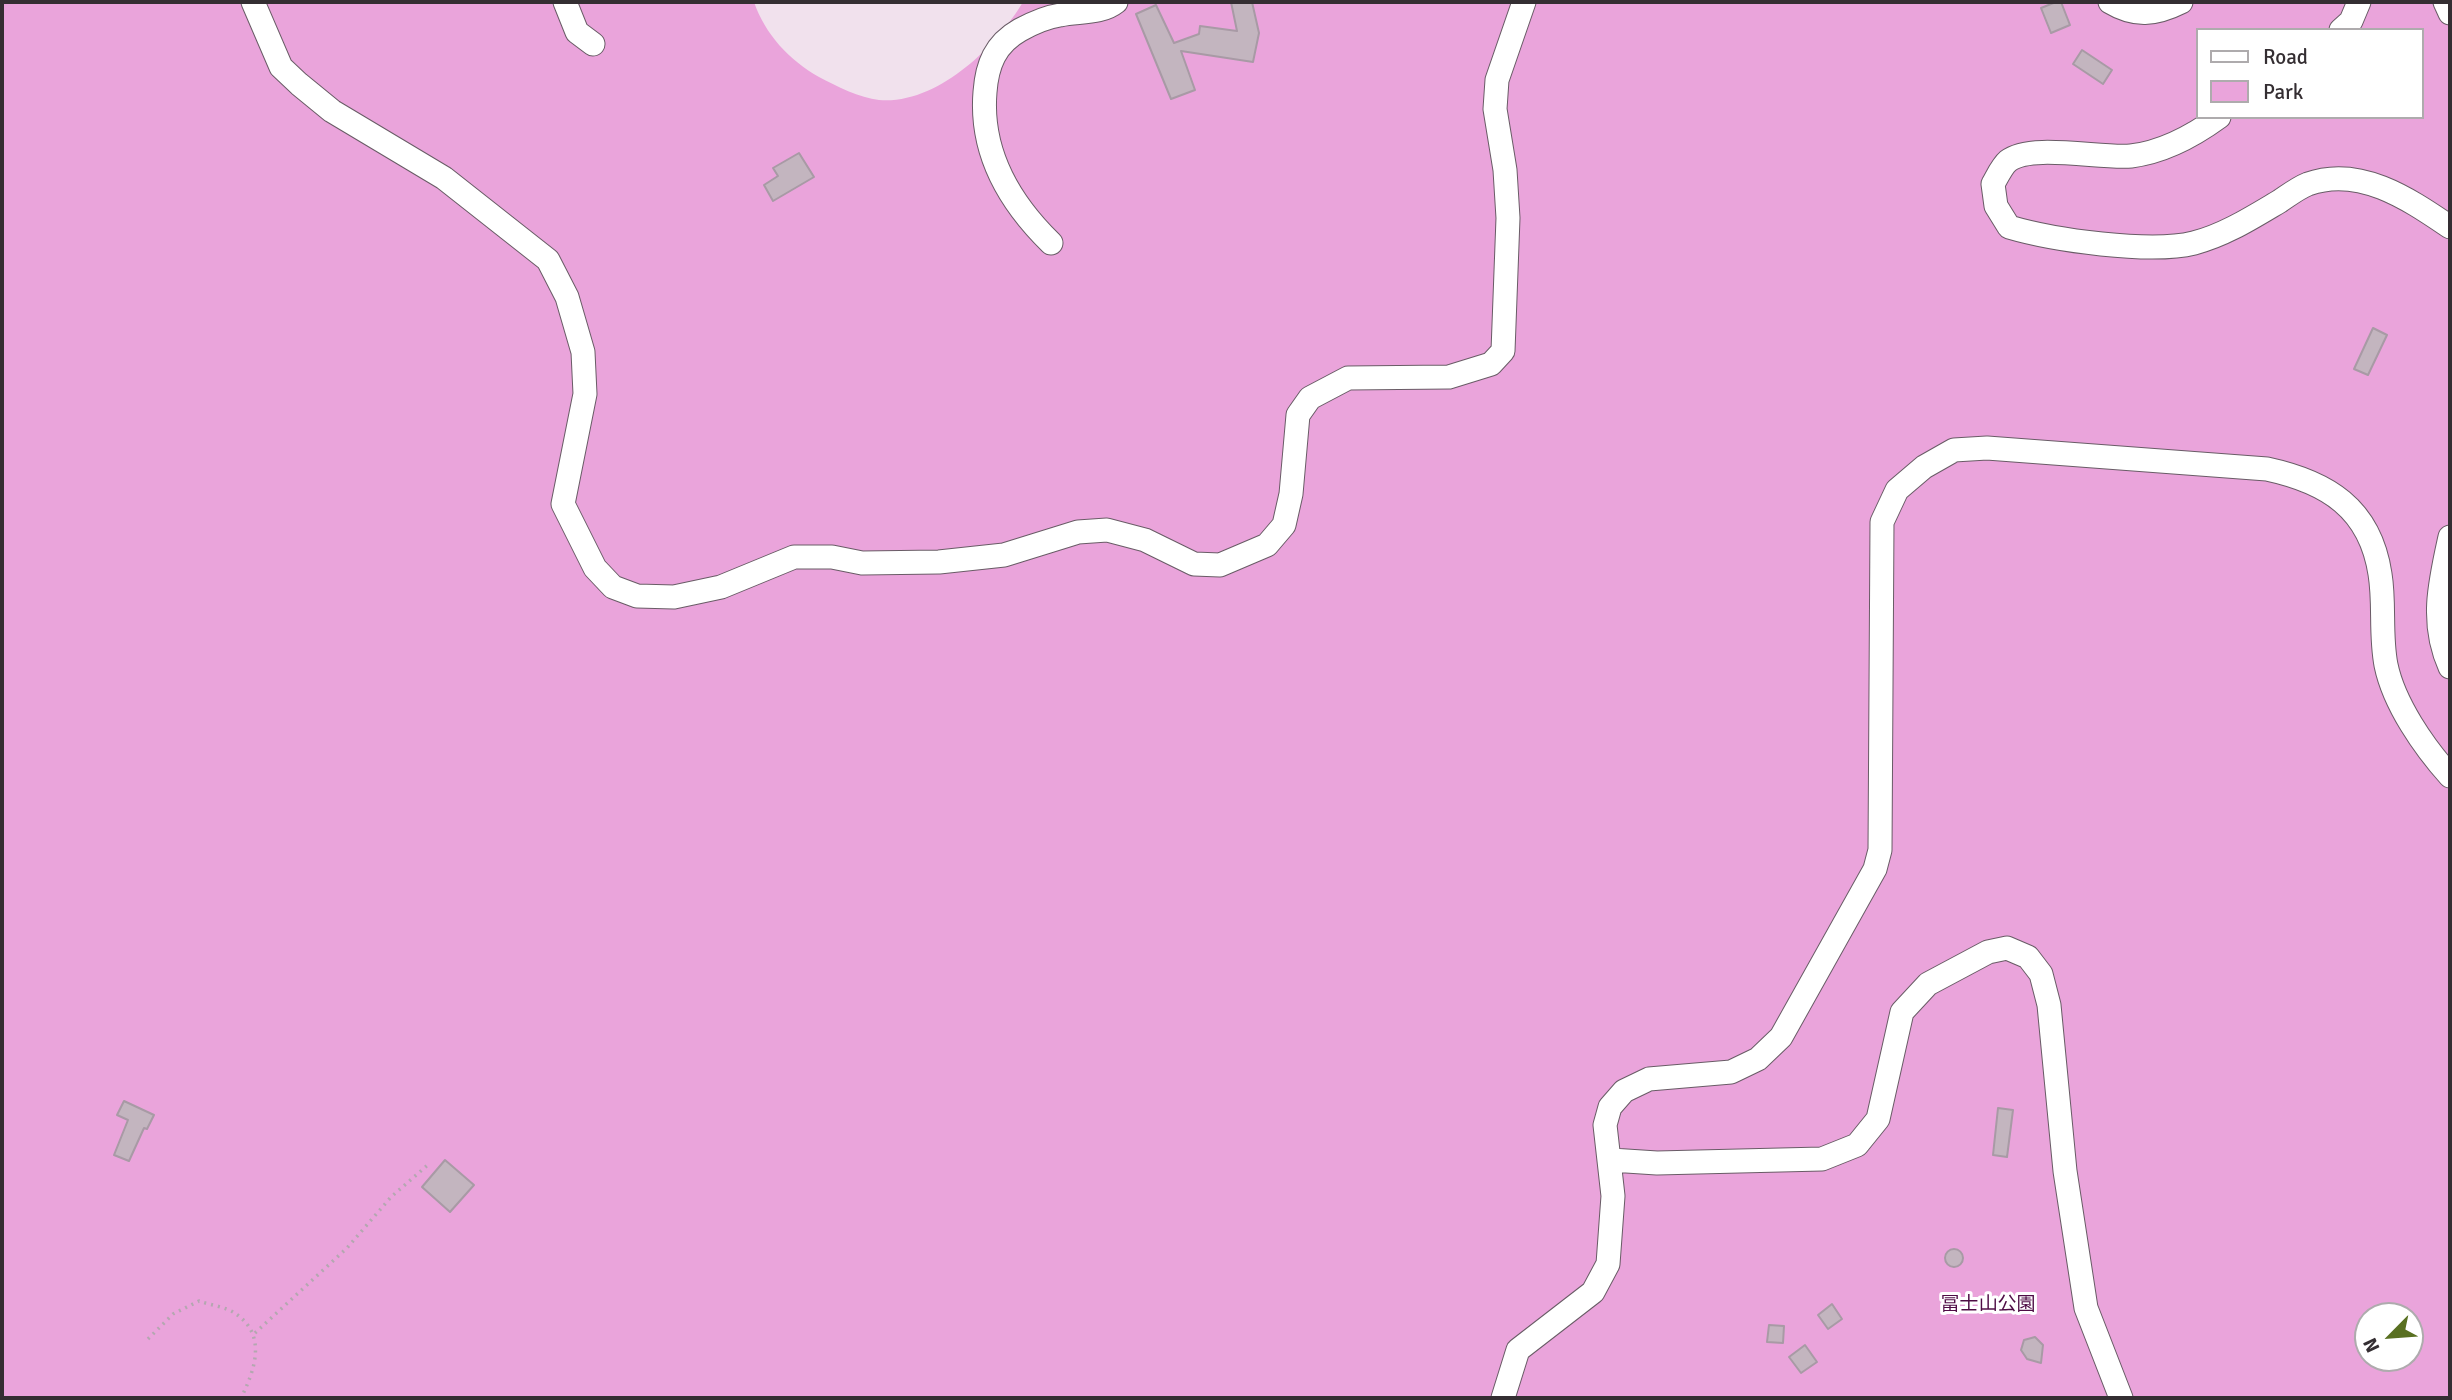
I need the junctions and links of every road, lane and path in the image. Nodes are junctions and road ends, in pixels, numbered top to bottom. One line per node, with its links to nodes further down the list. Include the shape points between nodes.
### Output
1 (253, 2): 4 (street, via 281,67 299,84 332,111 444,178 548,260 567,297 583,352 585,394 563,504 595,568 613,587 638,596 674,597 721,587 794,557 862,563 939,562 1004,555 1078,532 1107,530 1145,540 1194,564 1220,565 1267,545 1284,525 1298,415 1310,398 1348,378 1449,377 1491,364 1503,351 1508,218 1494,109 1497,80)
2 (565, 2): 11 (street, via 577,33)
3 (1116, 2): 14 (street, via 1103,9 1058,15 1019,31 999,46 987,68 983,119 990,156 1026,218)
4 (1524, 2)
5 (2110, 2): 6 (street, via 2132,13 2157,13)
6 (2181, 2)
7 (2358, 2): 10 (street)
8 (2445, 2): 9 (street)
9 (2450, 12)
10 (2343, 28)
11 (593, 44)
12 (2216, 119): 13 (street, via 2162,149 2130,156 2026,154 2008,161 1993,184 1996,206 2009,227 2033,234 2152,247 2194,243 2231,229 2308,184 2349,179 2410,200)
13 (2450, 227)
14 (1051, 243)
15 (2450, 537): 16 (street, via 2437,622)
16 (2450, 667)
17 (2450, 776): 18 (street, via 2399,701 2386,668 2381,575 2373,545 2357,515 2335,494 2302,477 2267,470 1987,448 1954,450 1897,490 1882,522 1880,850 1875,869 1781,1037 1758,1059 1731,1072 1649,1079 1624,1091 1610,1107 1605,1125)
18 (1611, 1160): 23 (street, via 1608,1265 1593,1292 1518,1350); 24 (street, via 1822,1158 1857,1145 1878,1119 1902,1012 1928,984 1988,952 2007,948 2028,957 2041,974 2049,1005 2065,1171 2087,1308)
19 (430, 1163): 20 (path)
20 (255, 1333): 21 (path, via 236,1313 199,1301 173,1314); 22 (path, via 256,1359)
21 (148, 1339)
22 (241, 1398)
23 (1503, 1398)
24 (2121, 1398)

